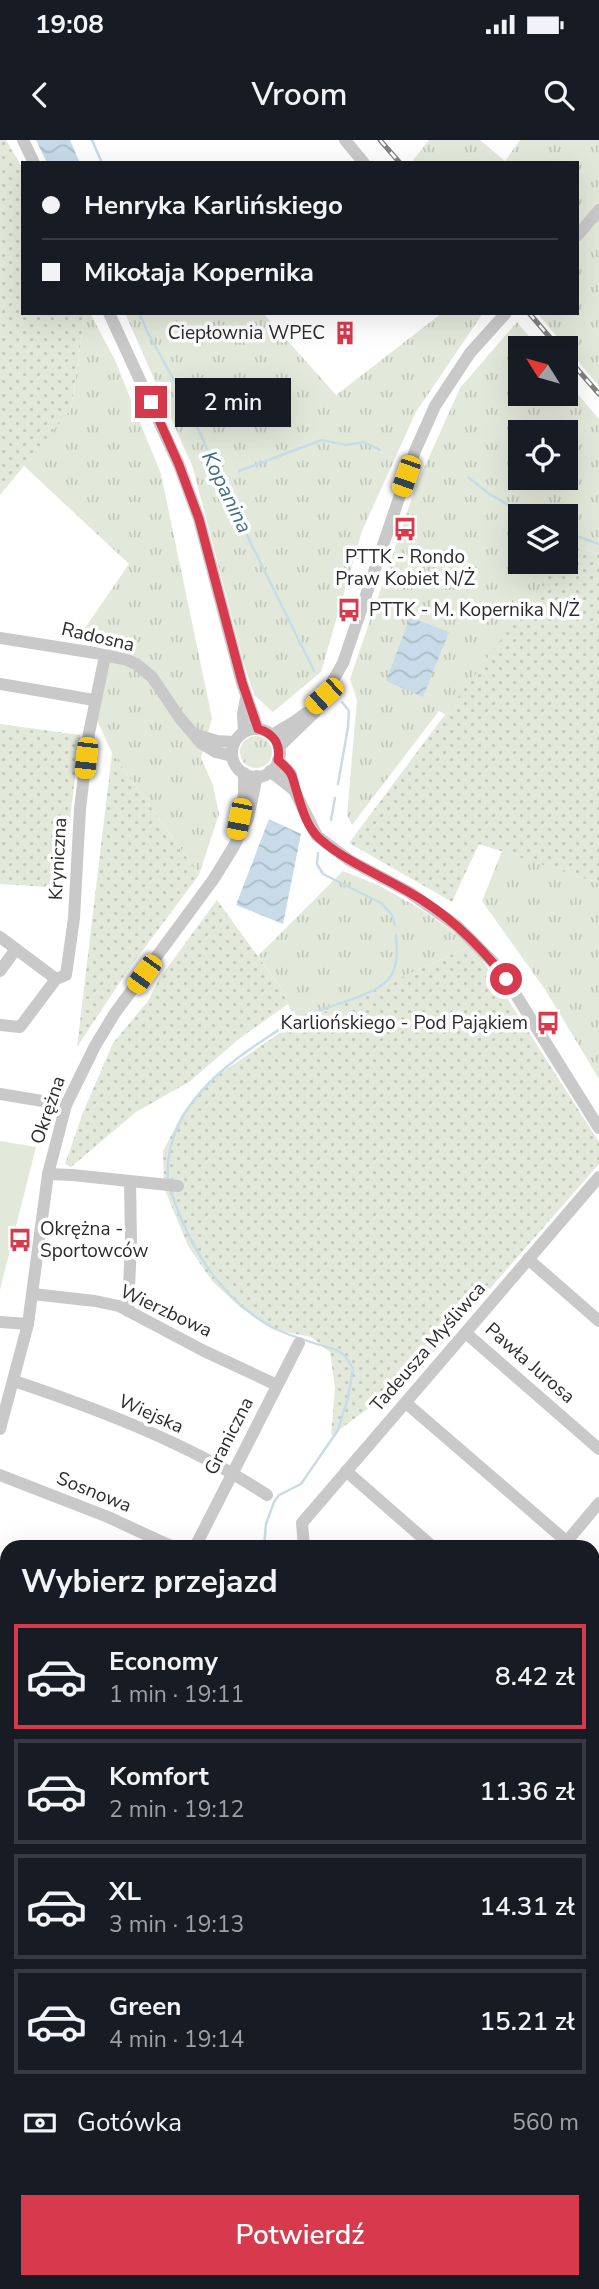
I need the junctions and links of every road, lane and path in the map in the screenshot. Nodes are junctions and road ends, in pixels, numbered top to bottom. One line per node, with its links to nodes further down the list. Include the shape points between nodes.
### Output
1 (23, 140): 3 (street)
2 (345, 140): 4 (street)
3 (33, 161)
4 (362, 161)
5 (599, 210): 6 (street)
6 (579, 234)
7 (110, 315): 13 (street, via 199,519)
8 (503, 316): 12 (street, via 470,353 435,406 415,451 343,663)
9 (0, 638): 10 (street, Radosna)
10 (105, 656): 14 (street, Kryniczna); 18 (street, Radosna, via 136,664 152,677)
11 (0, 684): 14 (street)
12 (324, 696): 17 (street); 21 (street)
13 (246, 697): 15 (street); 16 (street)
14 (94, 700): 28 (street, Kryniczna, via 80,809 74,918 65,975)
15 (258, 729): 16 (street); 17 (street)
16 (244, 732): 19 (street)
17 (272, 735): 21 (street)
18 (196, 736): 19 (street); 20 (street, Radosna, via 209,749)
19 (234, 742): 20 (street)
20 (232, 756): 22 (street)
21 (276, 759): 23 (street); 32 (street, via 317,836 349,860 423,901 493,962)
22 (244, 773): 23 (street); 24 (street, Okrężna)
23 (257, 776): 24 (street, Okrężna, via 248,818)
24 (234, 846): 31 (street, Okrężna, via 115,1013)
25 (0, 937): 26 (street)
26 (16, 949): 27 (street); 28 (street)
27 (0, 971)
28 (56, 979): 29 (street, Kryniczna, via 20,1027)
29 (0, 1025)
30 (0, 1094): 31 (street)
31 (66, 1105): 33 (street, Okrężna)
32 (599, 1128)
33 (48, 1174): 35 (street); 38 (street, Okrężna)
34 (599, 1177): 37 (street, Tadeusza Myśliwca)
35 (130, 1181): 36 (street); 39 (street)
36 (178, 1186)
37 (528, 1259): 40 (street); 43 (street, Tadeusza Myśliwca)
38 (33, 1294): 39 (street, Wierzbowa, via 96,1301); 42 (street, Okrężna)
39 (128, 1311): 46 (street, Wierzbowa)
40 (599, 1321)
41 (0, 1322): 42 (street)
42 (27, 1324): 45 (street, Okrężna)
43 (467, 1334): 47 (street, Tadeusza Myśliwca); 49 (street, Pawła Jurosa)
44 (299, 1343): 46 (street, Graniczna)
45 (14, 1381): 48 (street, Okrężna); 51 (street, Wiejska, via 150,1432)
46 (277, 1385): 51 (street, Graniczna)
47 (407, 1403): 50 (street, Tadeusza Myśliwca); 59 (street)
48 (0, 1429)
49 (599, 1449)
50 (346, 1471): 57 (street, Tadeusza Myśliwca, via 302,1523); 58 (street)
51 (233, 1472): 53 (street, Wiejska); 56 (street, Graniczna)
52 (0, 1475): 55 (street, Sosnowa)
53 (267, 1495)
54 (599, 1503): 60 (street)
55 (158, 1540)
56 (199, 1540)
57 (303, 1540)
58 (425, 1540)
59 (562, 1540)
60 (572, 1540)

